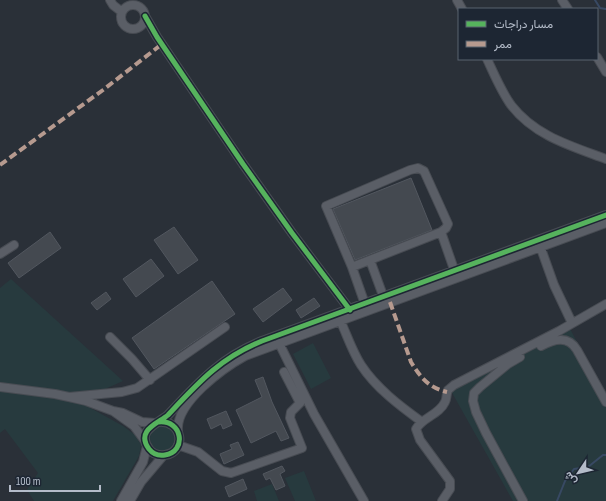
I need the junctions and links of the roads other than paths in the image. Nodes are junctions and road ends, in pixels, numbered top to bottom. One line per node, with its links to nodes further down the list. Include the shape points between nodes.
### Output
1 (110, 0): 5 (street)
2 (128, 0): 5 (street)
3 (133, 0): 4 (street)
4 (139, 6): 5 (street, via 132,5); 6 (street)
5 (123, 10): 6 (street, via 121,20 129,28 137,28)
6 (144, 20): 23 (street, via 292,233)
7 (598, 59): 9 (street)
8 (488, 60): 10 (street, via 511,105 540,132)
9 (606, 72)
10 (606, 159)
11 (606, 215): 15 (street)
12 (606, 223): 15 (street)
13 (441, 232): 17 (street); 18 (street, via 448,224 424,171 418,168 410,170 326,206); 19 (street)
14 (14, 244): 16 (street)
15 (539, 244): 19 (street); 25 (street)
16 (0, 254)
17 (370, 260): 18 (street); 20 (street)
18 (352, 267): 22 (street)
19 (456, 274): 20 (street)
20 (385, 300): 22 (street)
21 (606, 304): 25 (street)
22 (366, 307): 23 (street); 24 (street)
23 (350, 310): 35 (street, via 262,341 236,353 210,372 168,415)
24 (340, 320): 28 (street); 36 (street, via 366,372 394,400)
25 (572, 324): 36 (street, via 454,385 448,390 446,402)
26 (225, 327): 30 (street)
27 (110, 337): 30 (street)
28 (279, 343): 37 (street, via 241,358 212,378 181,415); 43 (street, via 314,414)
29 (284, 372): 39 (street, via 300,403 291,412 290,418 302,448 231,473 222,471 198,452)
30 (150, 380): 32 (street, via 137,388 122,392)
31 (0, 387): 32 (street)
32 (69, 397): 34 (street)
33 (606, 402): 45 (street, via 575,346 561,339 546,343 514,360 476,391 473,400 476,412)
34 (113, 411): 35 (street, via 124,413 142,422); 38 (street, via 134,426)
35 (156, 422): 37 (street, via 172,424); 38 (street, via 146,432)
36 (422, 422): 44 (street, via 416,429 418,436 450,481 450,488)
37 (178, 431): 39 (street)
38 (146, 444): 40 (street, via 154,453); 41 (street, via 143,462)
39 (178, 445): 40 (street, via 172,453)
40 (163, 456): 42 (street, via 141,482)
41 (121, 501)
42 (130, 501)
43 (364, 501)
44 (442, 501)
45 (523, 501)

